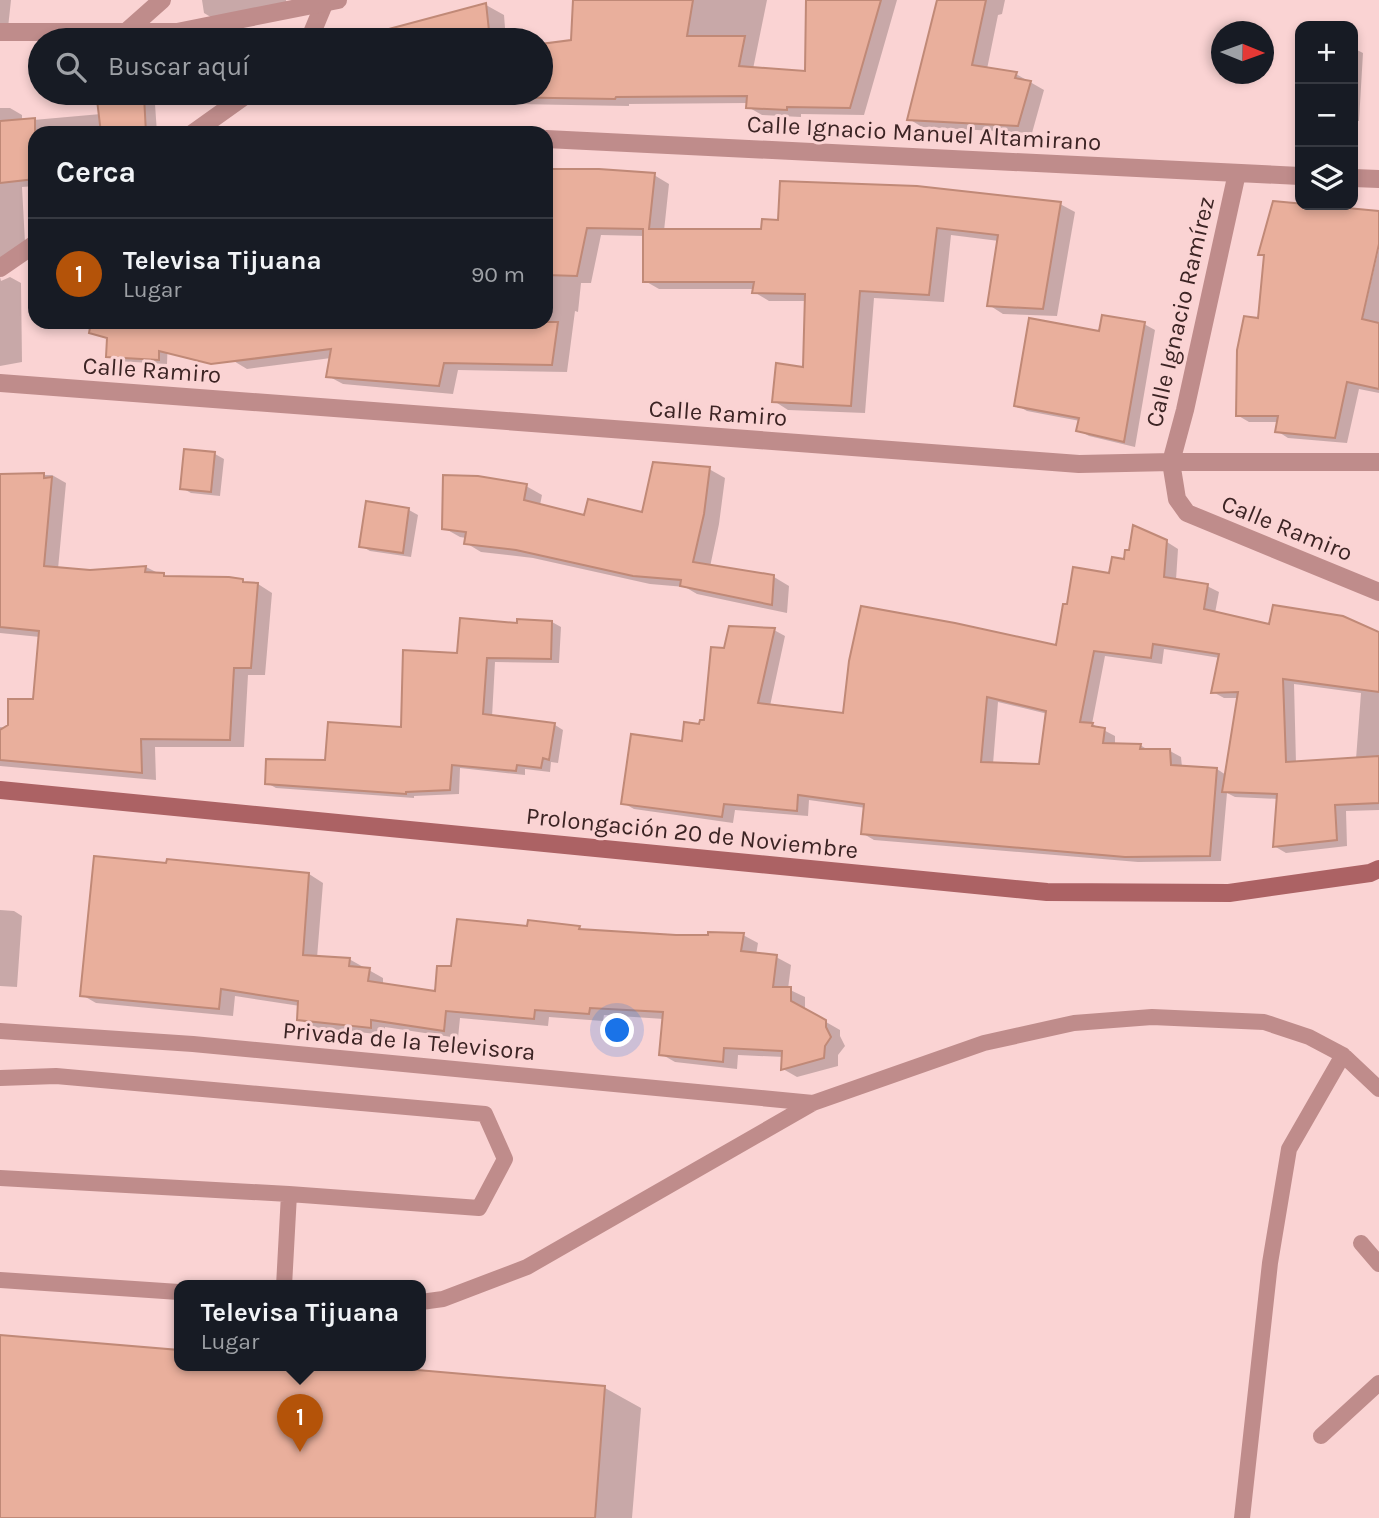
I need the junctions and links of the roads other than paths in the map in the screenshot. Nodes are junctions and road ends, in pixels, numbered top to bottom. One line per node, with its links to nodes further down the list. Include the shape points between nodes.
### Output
1 (162, 0): 3 (street)
2 (331, 2): 4 (street); 5 (street)
3 (130, 28)
4 (198, 28)
5 (316, 28)
6 (0, 32): 7 (street)
7 (28, 32)
8 (232, 105): 9 (street)
9 (203, 126)
10 (553, 139): 11 (street, Calle Ignacio Manuel Altamirano)
11 (1237, 173): 12 (street, Calle Ignacio Manuel Altamirano); 18 (street, Calle Ignacio Ramírez)
12 (1295, 176)
13 (1358, 178): 14 (street)
14 (1379, 179)
15 (28, 249): 16 (street)
16 (0, 268)
17 (0, 383): 18 (street, Calle Ramiro, via 1079,464)
18 (1171, 462): 19 (street); 20 (street, Calle Ramiro, via 1177,499 1187,513)
19 (1379, 462)
20 (1379, 592)
21 (0, 790): 22 (main road, Prolongación 20 de Noviembre, via 1047,892 1228,892)
22 (1379, 869)
23 (0, 1031): 27 (lane, Privada de la Televisora, via 193,1044)
24 (1343, 1055): 26 (lane, Privada de la Televisora); 27 (lane, Privada de la Televisora, via 1309,1037 1264,1022 1152,1017 1074,1023 984,1043); 38 (lane, via 1289,1149 1270,1263)
25 (0, 1077): 29 (lane, via 56,1076 485,1114 505,1159 479,1208)
26 (1379, 1089)
27 (813, 1103): 35 (lane, Privada de la Televisora, via 527,1267)
28 (0, 1178): 29 (lane)
29 (289, 1194): 33 (lane)
30 (1361, 1243): 31 (lane)
31 (1379, 1264)
32 (0, 1280): 34 (lane)
33 (284, 1280)
34 (174, 1292)
35 (426, 1301)
36 (1379, 1383): 37 (lane)
37 (1321, 1436)
38 (1242, 1518)

